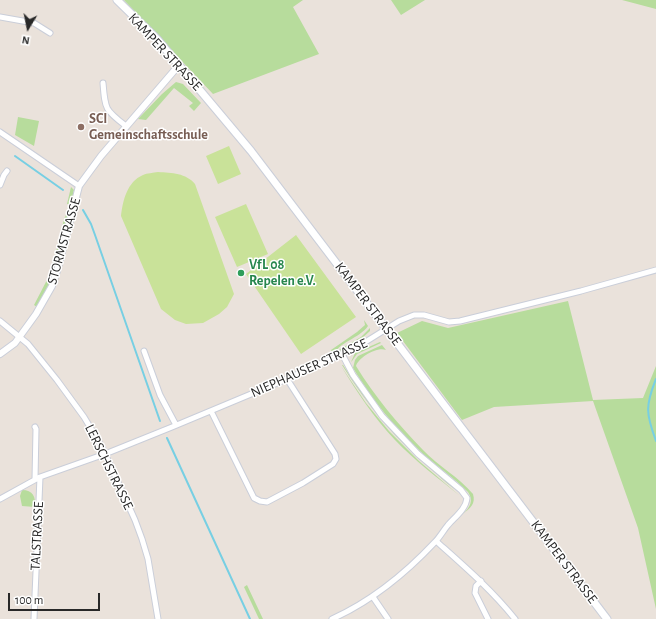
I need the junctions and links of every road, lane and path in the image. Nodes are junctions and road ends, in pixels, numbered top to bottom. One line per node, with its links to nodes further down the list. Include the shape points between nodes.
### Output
1 (117, 0): 4 (main road, KAMPER STRASSE, via 157,39)
2 (0, 16): 3 (street, via 34,23)
3 (50, 33)
4 (179, 65): 6 (street, STORMSTRASSE); 13 (main road, KAMPER STRASSE, via 251,151)
5 (103, 83): 6 (street, via 106,106 110,113)
6 (126, 126): 10 (street, STORMSTRASSE)
7 (0, 132): 10 (street)
8 (7, 171): 9 (street)
9 (0, 185)
10 (80, 186): 14 (street, STORMSTRASSE, via 55,279 36,314)
11 (656, 270): 13 (street, NIEPHAUSER STRASSE, via 460,321 449,322 414,315)
12 (0, 321): 14 (street, LERSCHSTRASSE)
13 (386, 330): 17 (street, NIEPHAUSER STRASSE); 34 (main road, KAMPER STRASSE)
14 (19, 337): 16 (street, STORMSTRASSE); 22 (street, LERSCHSTRASSE, via 28,344 71,399)
15 (144, 351): 20 (street, via 160,395)
16 (0, 354)
17 (342, 354): 18 (street, NIEPHAUSER STRASSE); 25 (street, via 353,375 382,416 418,454 466,495 467,502 464,507)
18 (287, 379): 19 (street, NIEPHAUSER STRASSE); 19 (street, via 336,459 333,464 303,483 267,502 254,498)
19 (211, 411): 20 (street, NIEPHAUSER STRASSE)
20 (176, 426): 22 (street, NIEPHAUSER STRASSE)
21 (34, 427): 23 (street)
22 (105, 454): 23 (street, NIEPHAUSER STRASSE); 29 (street, LERSCHSTRASSE, via 142,540 148,559)
23 (38, 478): 24 (street, NIEPHAUSER STRASSE); 28 (street, TALSTRASSE)
24 (0, 499)
25 (436, 541): 26 (street); 27 (street, via 408,569)
26 (481, 581): 32 (street, via 476,586 475,593); 33 (street)
27 (373, 597): 30 (street); 31 (street)
28 (34, 619)
29 (158, 619)
30 (332, 619)
31 (388, 619)
32 (488, 619)
33 (515, 619)
34 (607, 619)

